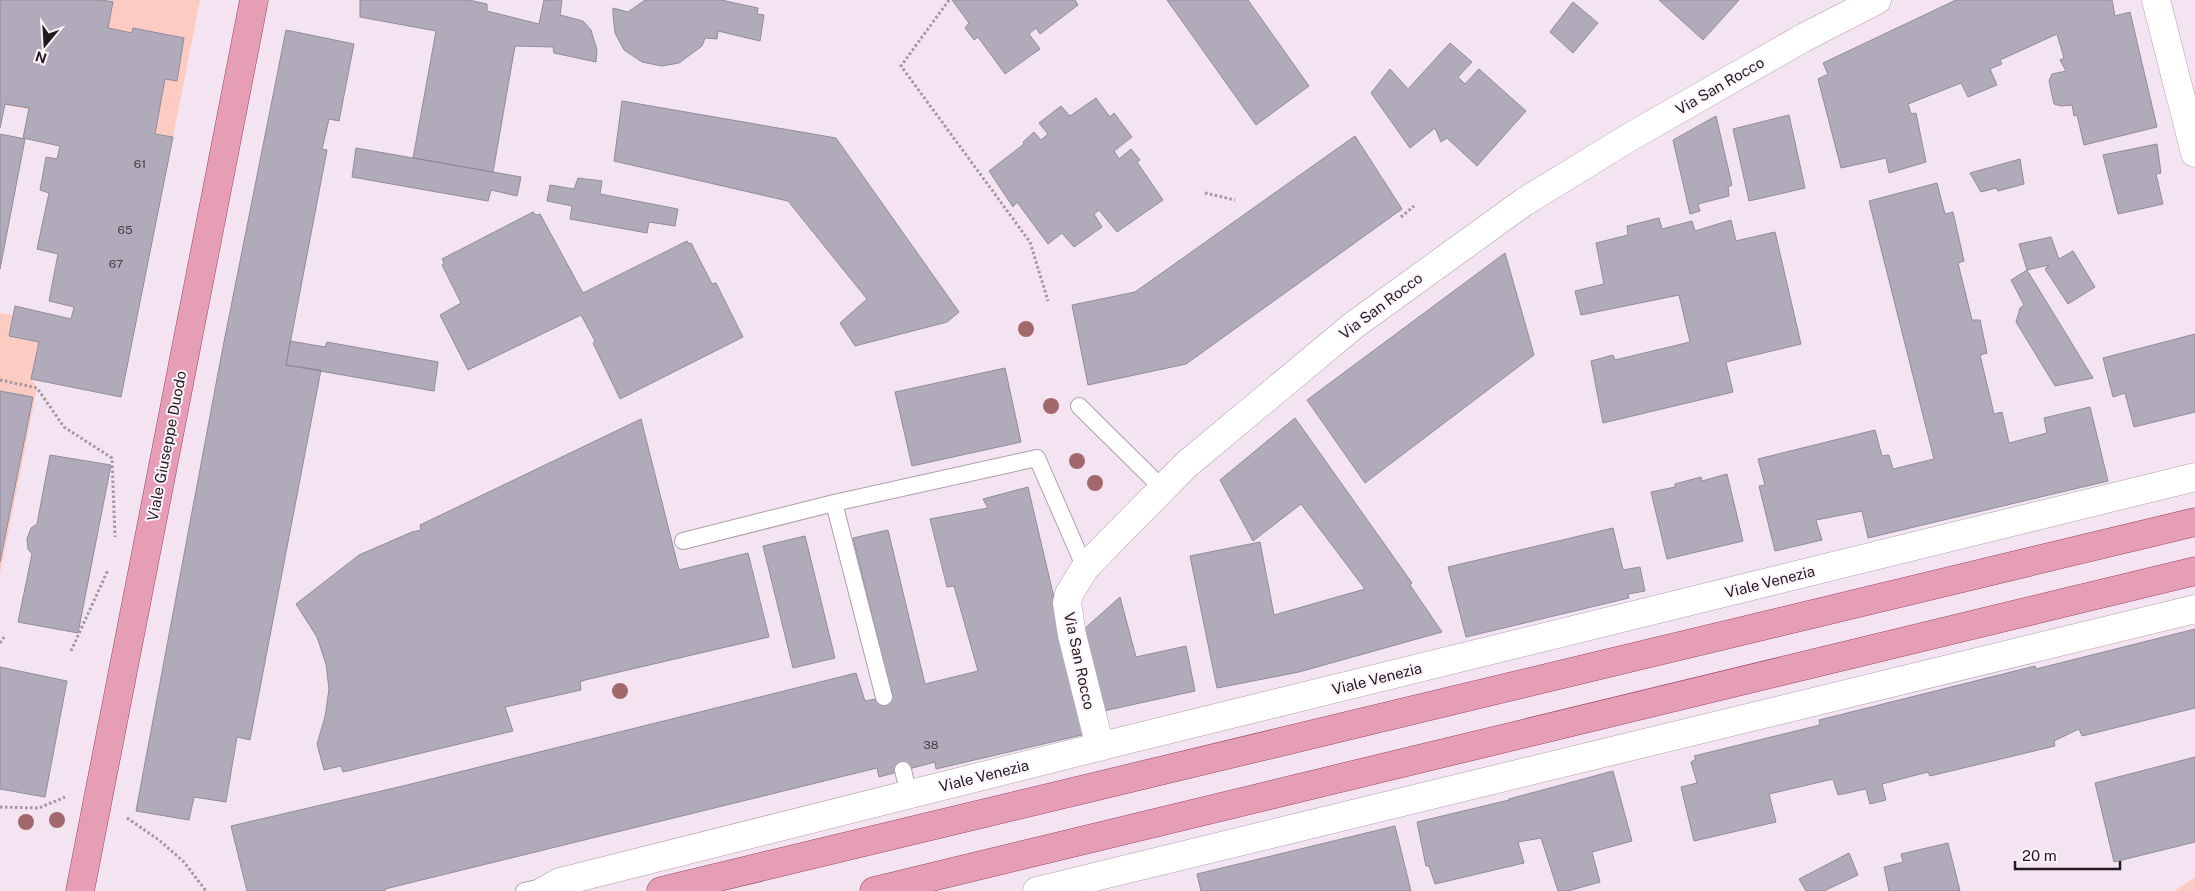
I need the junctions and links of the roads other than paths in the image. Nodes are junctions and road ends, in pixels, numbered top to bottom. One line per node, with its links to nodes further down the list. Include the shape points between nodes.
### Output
1 (254, 0): 17 (main road, Viale Giuseppe Duodo)
2 (1877, 0): 7 (street, Via San Rocco, via 1803,38 1524,202 1354,325 1194,457)
3 (2156, 0): 4 (street)
4 (2195, 153)
5 (1079, 406): 7 (lane)
6 (2195, 477): 15 (street, Viale Venezia)
7 (1162, 488): 11 (street, Via San Rocco)
8 (834, 503): 10 (lane); 11 (lane, via 1037,458); 14 (lane)
9 (2195, 522): 19 (main road)
10 (683, 541)
11 (1085, 568): 15 (street, Via San Rocco, via 1067,603)
12 (2195, 571): 20 (main road)
13 (2195, 609): 21 (street)
14 (884, 697)
15 (1100, 747): 16 (street, Viale Venezia, via 906,782)
16 (552, 887): 18 (lane, Viale Venezia)
17 (80, 891)
18 (524, 891)
19 (661, 891)
20 (874, 891)
21 (1037, 891)

